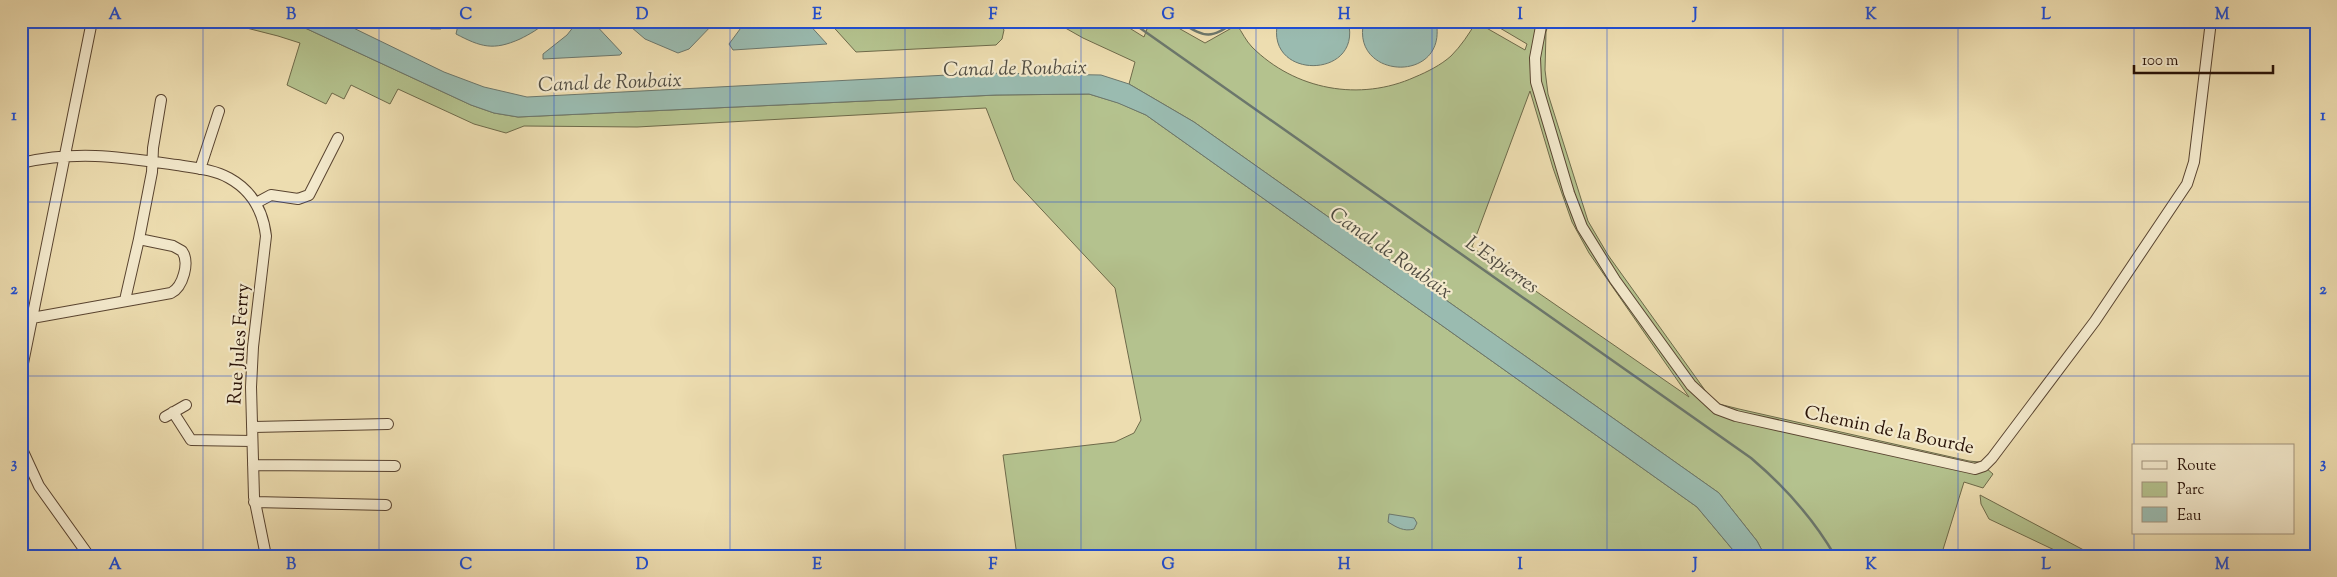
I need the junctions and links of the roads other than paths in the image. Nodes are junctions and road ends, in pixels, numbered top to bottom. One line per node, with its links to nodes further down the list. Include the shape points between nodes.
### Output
1 (92, 21): 7 (street)
2 (1542, 21): 3 (street, Chemin de la Bourde, via 1535,58 1536,82 1579,221 1615,280 1698,393 1717,409 1736,416 1975,469 1992,458 2061,368 2186,184 2194,162)
3 (2211, 21)
4 (161, 100): 8 (street)
5 (218, 111): 10 (street)
6 (338, 138): 11 (street, via 309,195 298,199 271,194)
7 (64, 155): 8 (street, Rue Jules Ferry, via 106,155); 9 (street, Rue Jules Ferry); 14 (street)
8 (152, 162): 10 (street, Rue Jules Ferry); 12 (street)
9 (21, 163)
10 (200, 169): 11 (street, Rue Jules Ferry, via 228,177)
11 (256, 203): 18 (street, Rue Jules Ferry, via 265,228 266,246 252,367)
12 (139, 239): 13 (street); 13 (street, via 173,246 182,251 186,261 179,287 171,293)
13 (125, 300): 14 (street)
14 (32, 318): 15 (street)
15 (21, 373)
16 (186, 405): 19 (street, via 169,415 191,440)
17 (388, 424): 18 (street)
18 (252, 427): 19 (street, Rue Jules Ferry)
19 (252, 441): 21 (street, Rue Jules Ferry)
20 (21, 447): 25 (street, via 39,486)
21 (253, 465): 22 (street); 23 (street, Rue Jules Ferry)
22 (395, 466)
23 (254, 502): 24 (street); 26 (street, Rue Jules Ferry)
24 (386, 506)
25 (89, 556)
26 (266, 556)

